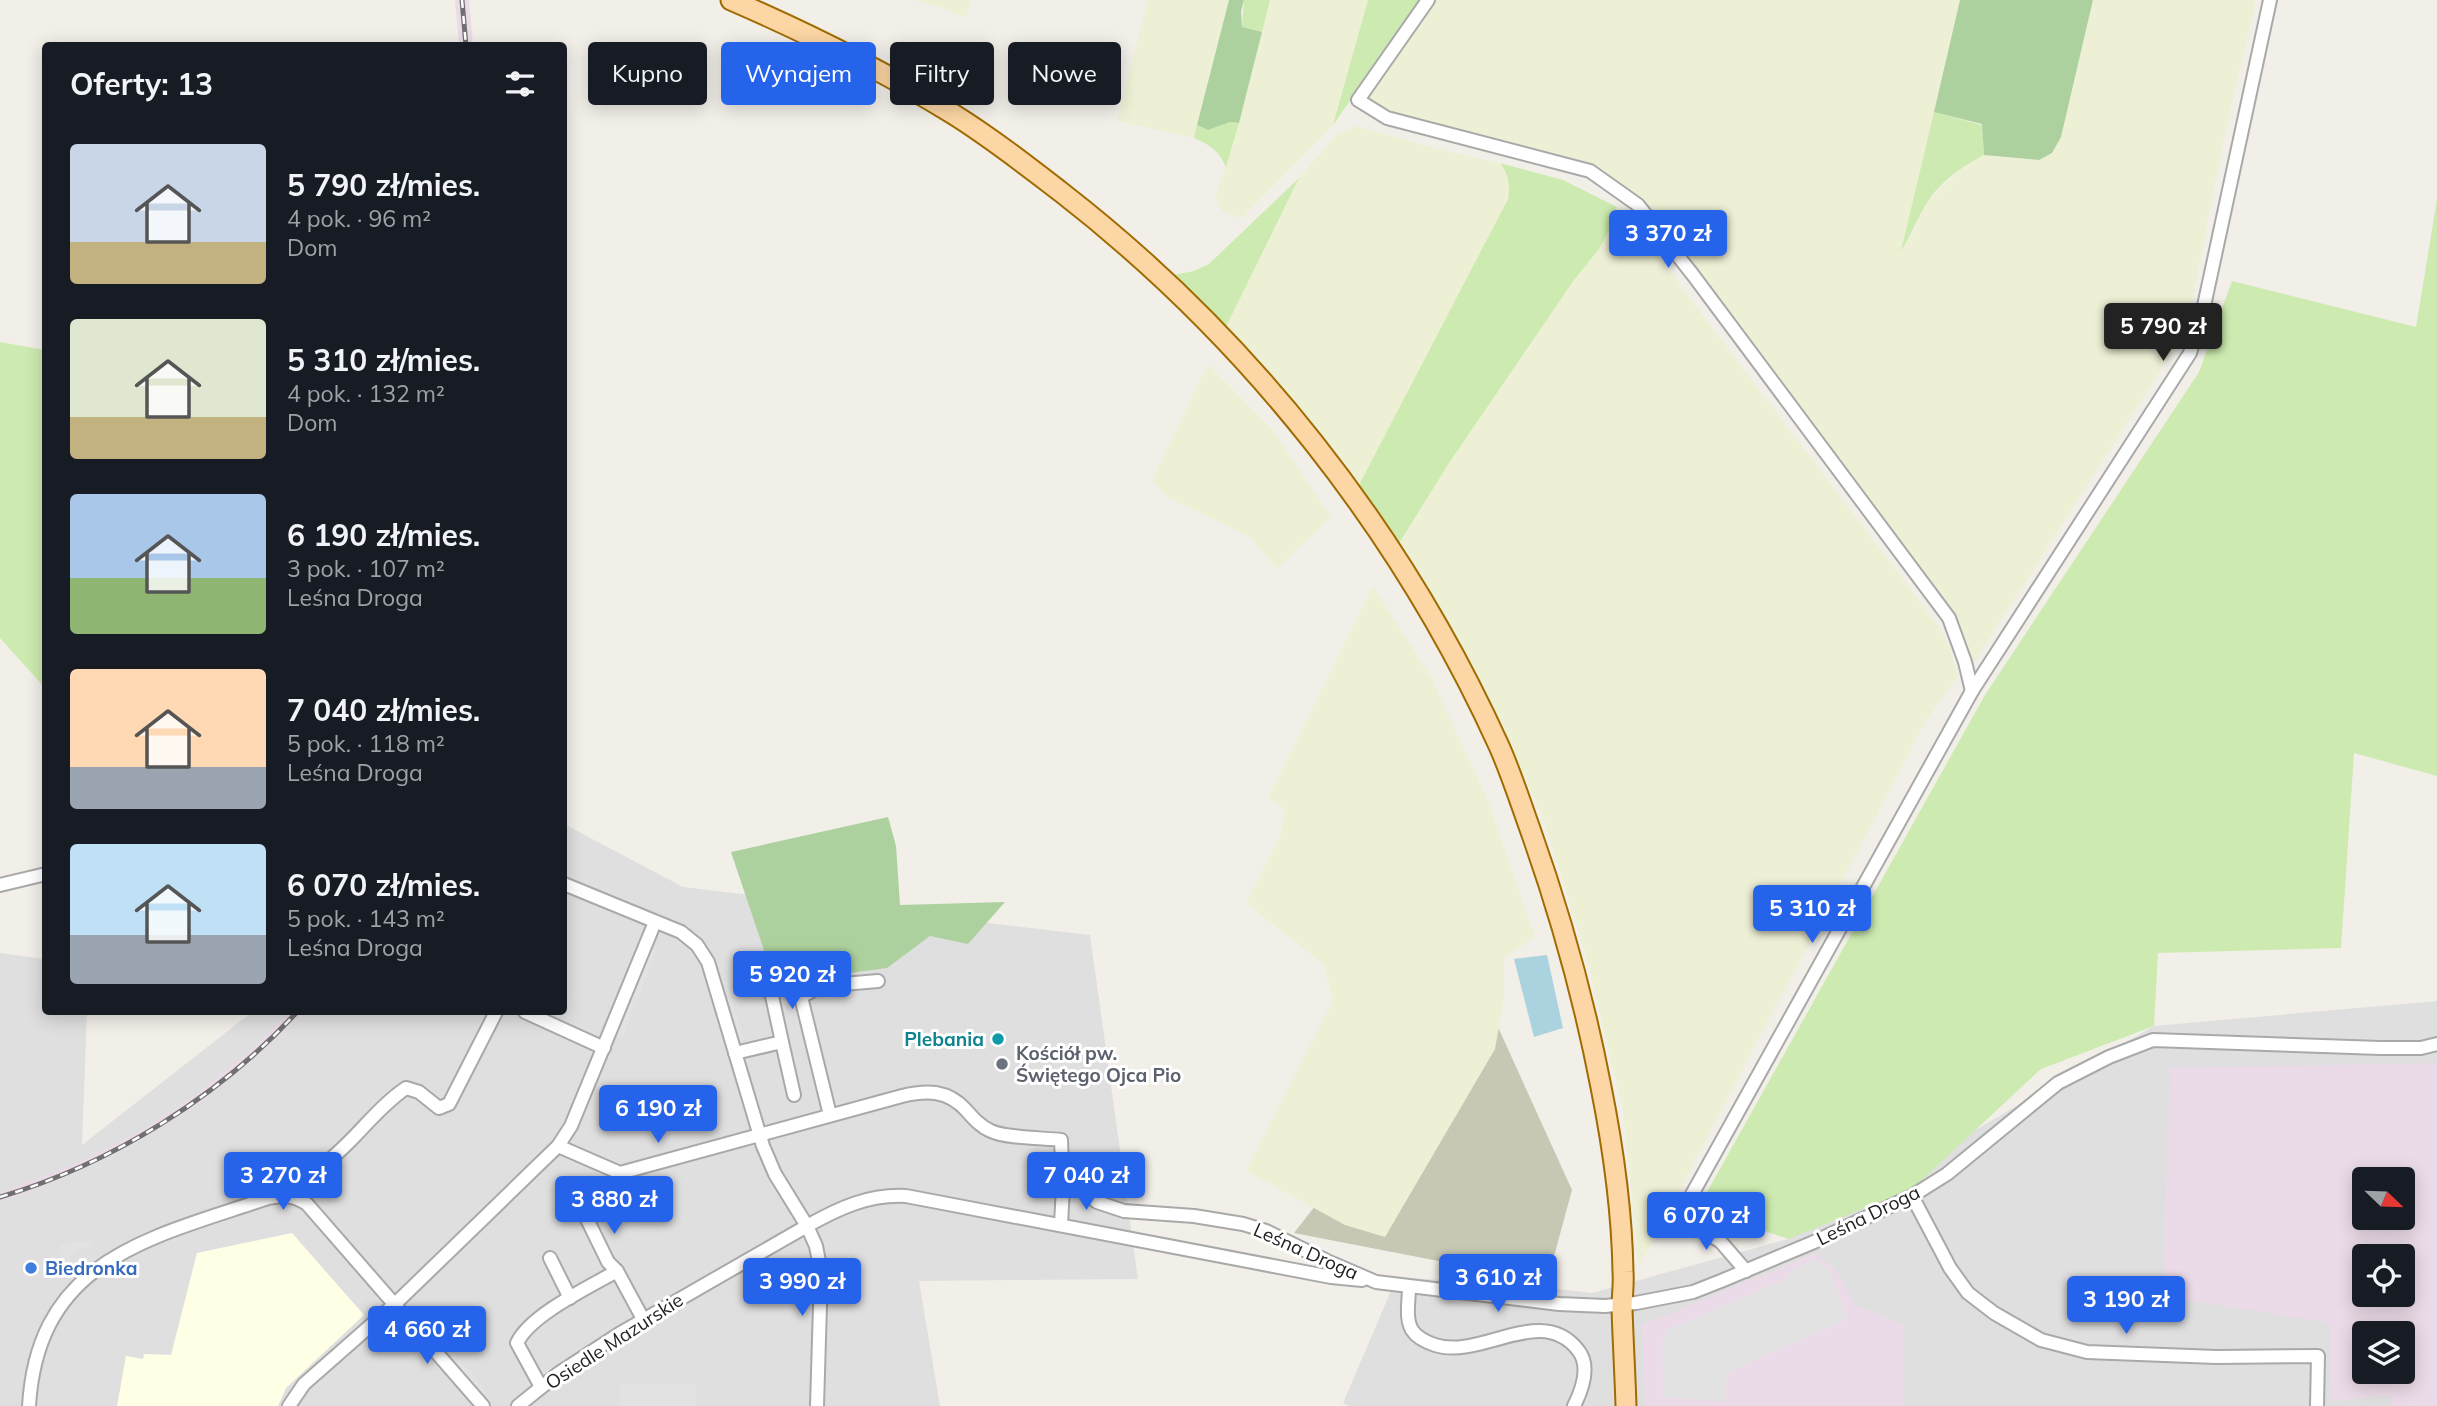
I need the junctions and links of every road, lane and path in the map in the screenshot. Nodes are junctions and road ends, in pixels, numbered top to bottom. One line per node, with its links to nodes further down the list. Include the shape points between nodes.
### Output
1 (731, 0): 34 (main road, via 838,50 956,116 1110,230 1249,367 1341,477 1458,664 1513,780 1559,913 1588,1026 1602,1091)
2 (1428, 0): 4 (street, via 1358,100 1387,118 1590,171 1638,205 1949,618)
3 (2270, 0): 4 (street, via 2190,354)
4 (1972, 691): 29 (street, via 1680,1216 1721,1242)
5 (42, 875): 6 (street)
6 (0, 885)
7 (567, 885): 8 (street)
8 (655, 922): 15 (street); 16 (street, via 681,932 708,962)
9 (878, 981): 18 (street, via 820,986 801,997)
10 (770, 987): 13 (street)
11 (494, 1015): 23 (street, via 449,1104 439,1108 406,1088 306,1182)
12 (532, 1015): 15 (street)
13 (782, 1042): 16 (street); 17 (street)
14 (2437, 1044): 22 (street, Leśna Droga, via 2379,1048 2153,1040 2058,1083 1947,1174)
15 (604, 1048): 20 (street)
16 (735, 1053): 19 (street)
17 (794, 1095)
18 (830, 1115): 19 (street); 25 (street, via 931,1092 957,1101 993,1133 1061,1140)
19 (759, 1135): 20 (street, via 620,1173); 26 (street, via 775,1174)
20 (558, 1146): 33 (street)
21 (1076, 1185): 30 (street, Leśna Droga, via 1097,1202 1124,1211 1194,1216 1266,1231)
22 (1912, 1196): 29 (street, Leśna Droga); 45 (street, via 1968,1293 2041,1340 2087,1352 2318,1356)
23 (296, 1197): 33 (street); 37 (street, via 268,1198 140,1242 99,1267 79,1283 50,1324 38,1350)
24 (586, 1217): 28 (street)
25 (1061, 1224): 26 (street, Osiedle Mazurskie, via 884,1195); 30 (street, Osiedle Mazurskie)
26 (807, 1226): 35 (street, Osiedle Mazurskie); 41 (street, via 821,1272)
27 (550, 1258): 32 (street)
28 (617, 1271): 32 (street); 35 (street)
29 (1746, 1271): 34 (street, Leśna Droga, via 1693,1292)
30 (1376, 1282): 31 (street, Leśna Droga)
31 (1409, 1287): 34 (street, Leśna Droga, via 1559,1304); 42 (street, via 1408,1315 1413,1331 1425,1342 1459,1348 1538,1330 1568,1338 1581,1353 1585,1375)
32 (570, 1298): 36 (street, via 523,1331 517,1343)
33 (395, 1304): 38 (street, via 304,1384); 39 (street)
34 (1629, 1304): 43 (main road); 44 (main road)
35 (642, 1319): 36 (street, Osiedle Mazurskie)
36 (541, 1387): 40 (street, Osiedle Mazurskie)
37 (29, 1406)
38 (289, 1406)
39 (483, 1406)
40 (518, 1406)
41 (817, 1406)
42 (1574, 1406)
43 (1626, 1406)
44 (1637, 1406)
45 (2317, 1406)

